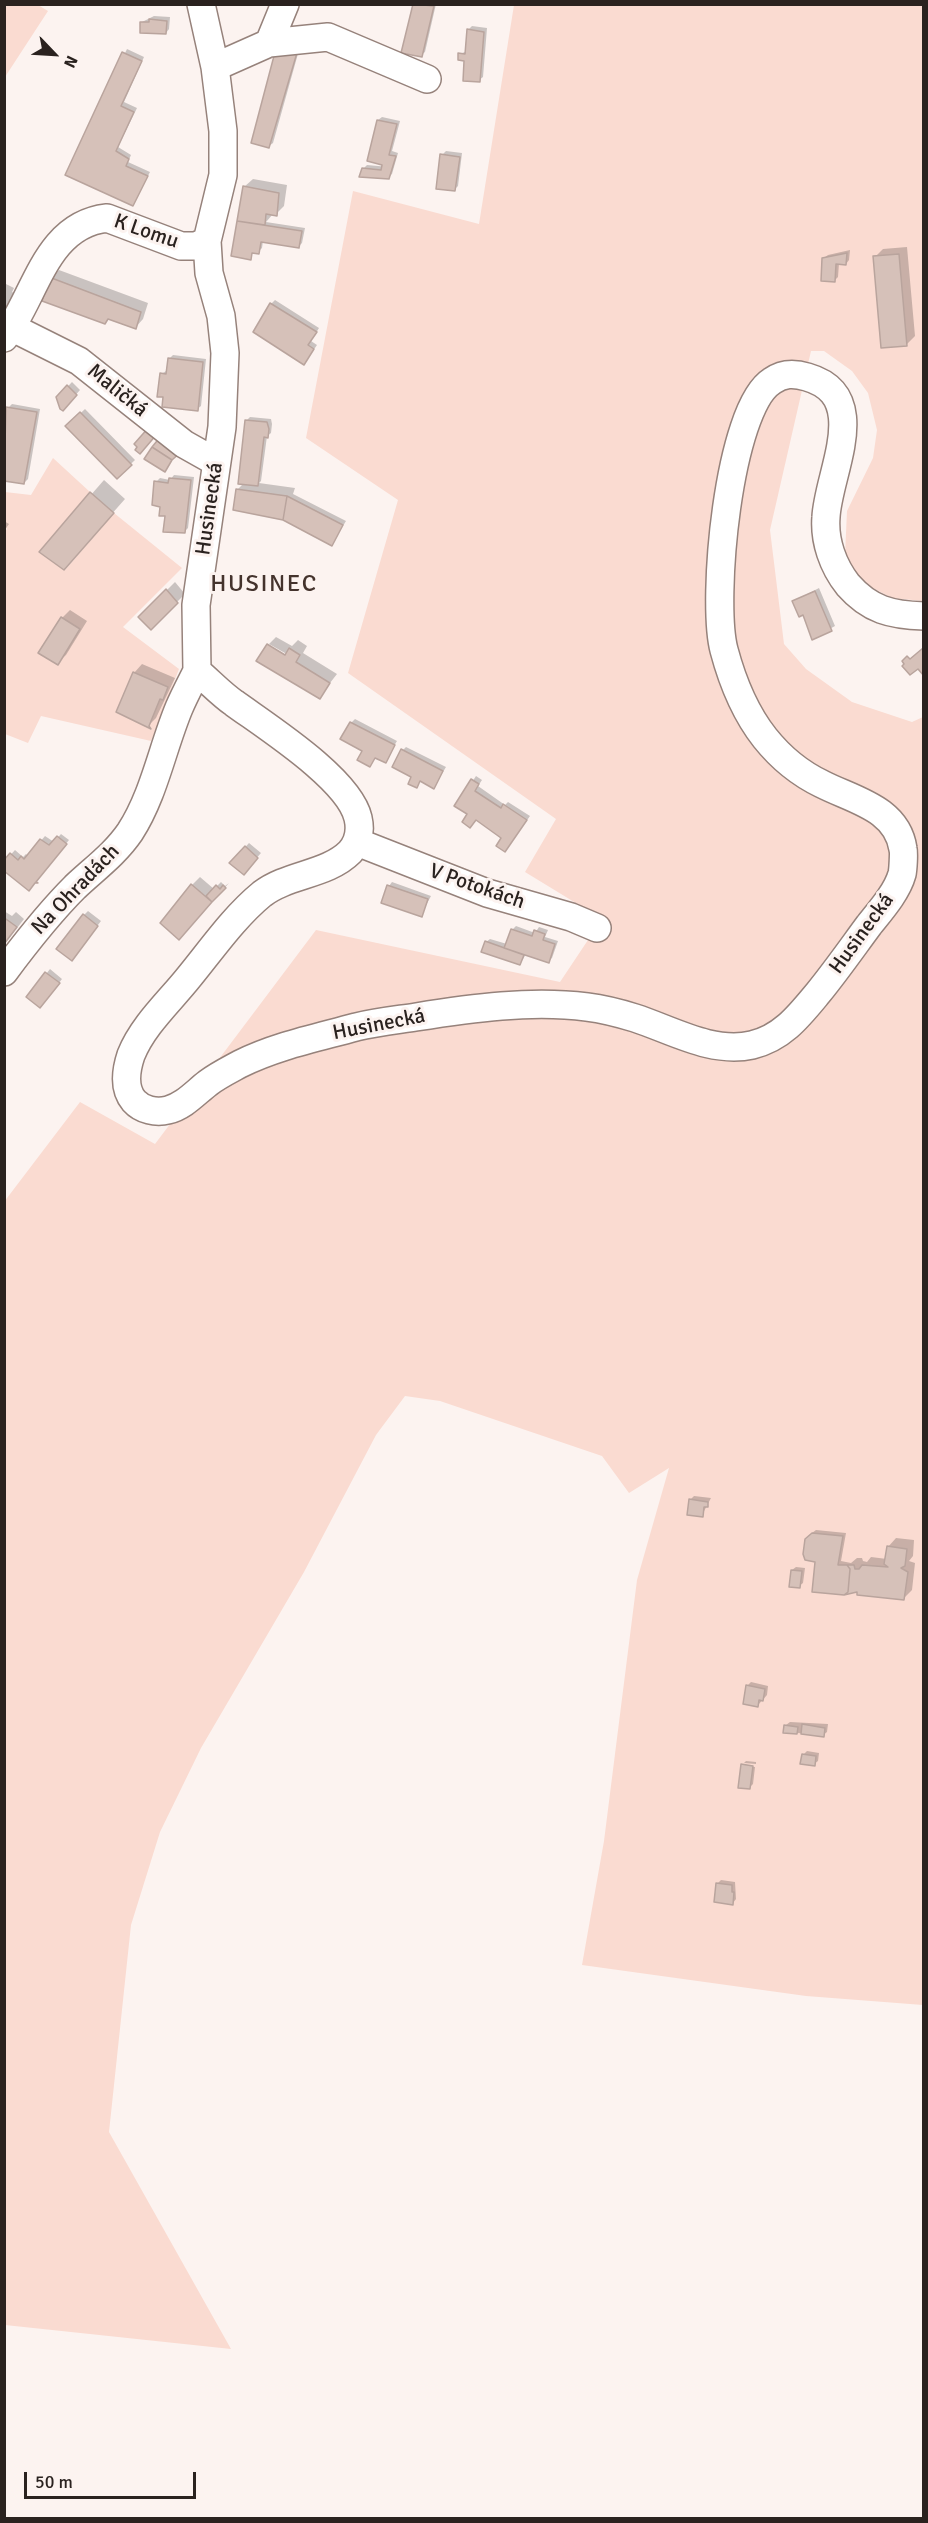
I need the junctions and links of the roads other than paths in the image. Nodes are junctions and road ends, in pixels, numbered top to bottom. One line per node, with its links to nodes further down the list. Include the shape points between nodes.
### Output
1 (201, 4): 4 (street, Husinecká)
2 (285, 4): 3 (street)
3 (269, 43): 4 (street); 5 (street, via 327,37)
4 (214, 67): 6 (street, Husinecká, via 223,131 223,175)
5 (427, 79)
6 (207, 241): 7 (street, K Lomu, via 181,246 107,218 94,219 64,236 44,265); 8 (street, Husinecká, via 209,273 221,315 225,353 222,427)
7 (9, 333): 8 (street, Maličká, via 79,361 184,444)
8 (216, 462): 10 (street, Husinecká, via 196,605)
9 (924, 616): 11 (street, Husinecká, via 893,615 860,598 838,572 828,544 826,516 843,420 830,389 797,374 781,375 765,384 742,427 735,458 719,579 723,647 737,687 761,734 788,764 818,783 879,811 892,823 904,853 902,876 889,899 788,1028 753,1045 729,1047 710,1045 626,1015 582,1006 462,1010 368,1024 282,1046 231,1069 168,1110 140,1107 126,1084 128,1062 139,1038 241,914 266,891 334,863)
10 (197, 671): 11 (street, via 345,792 360,825); 13 (street, Na Ohradách, via 179,707 139,818 117,850 40,924)
11 (357, 843): 12 (street, V Potokách, via 487,893)
12 (597, 928)
13 (4, 972)

